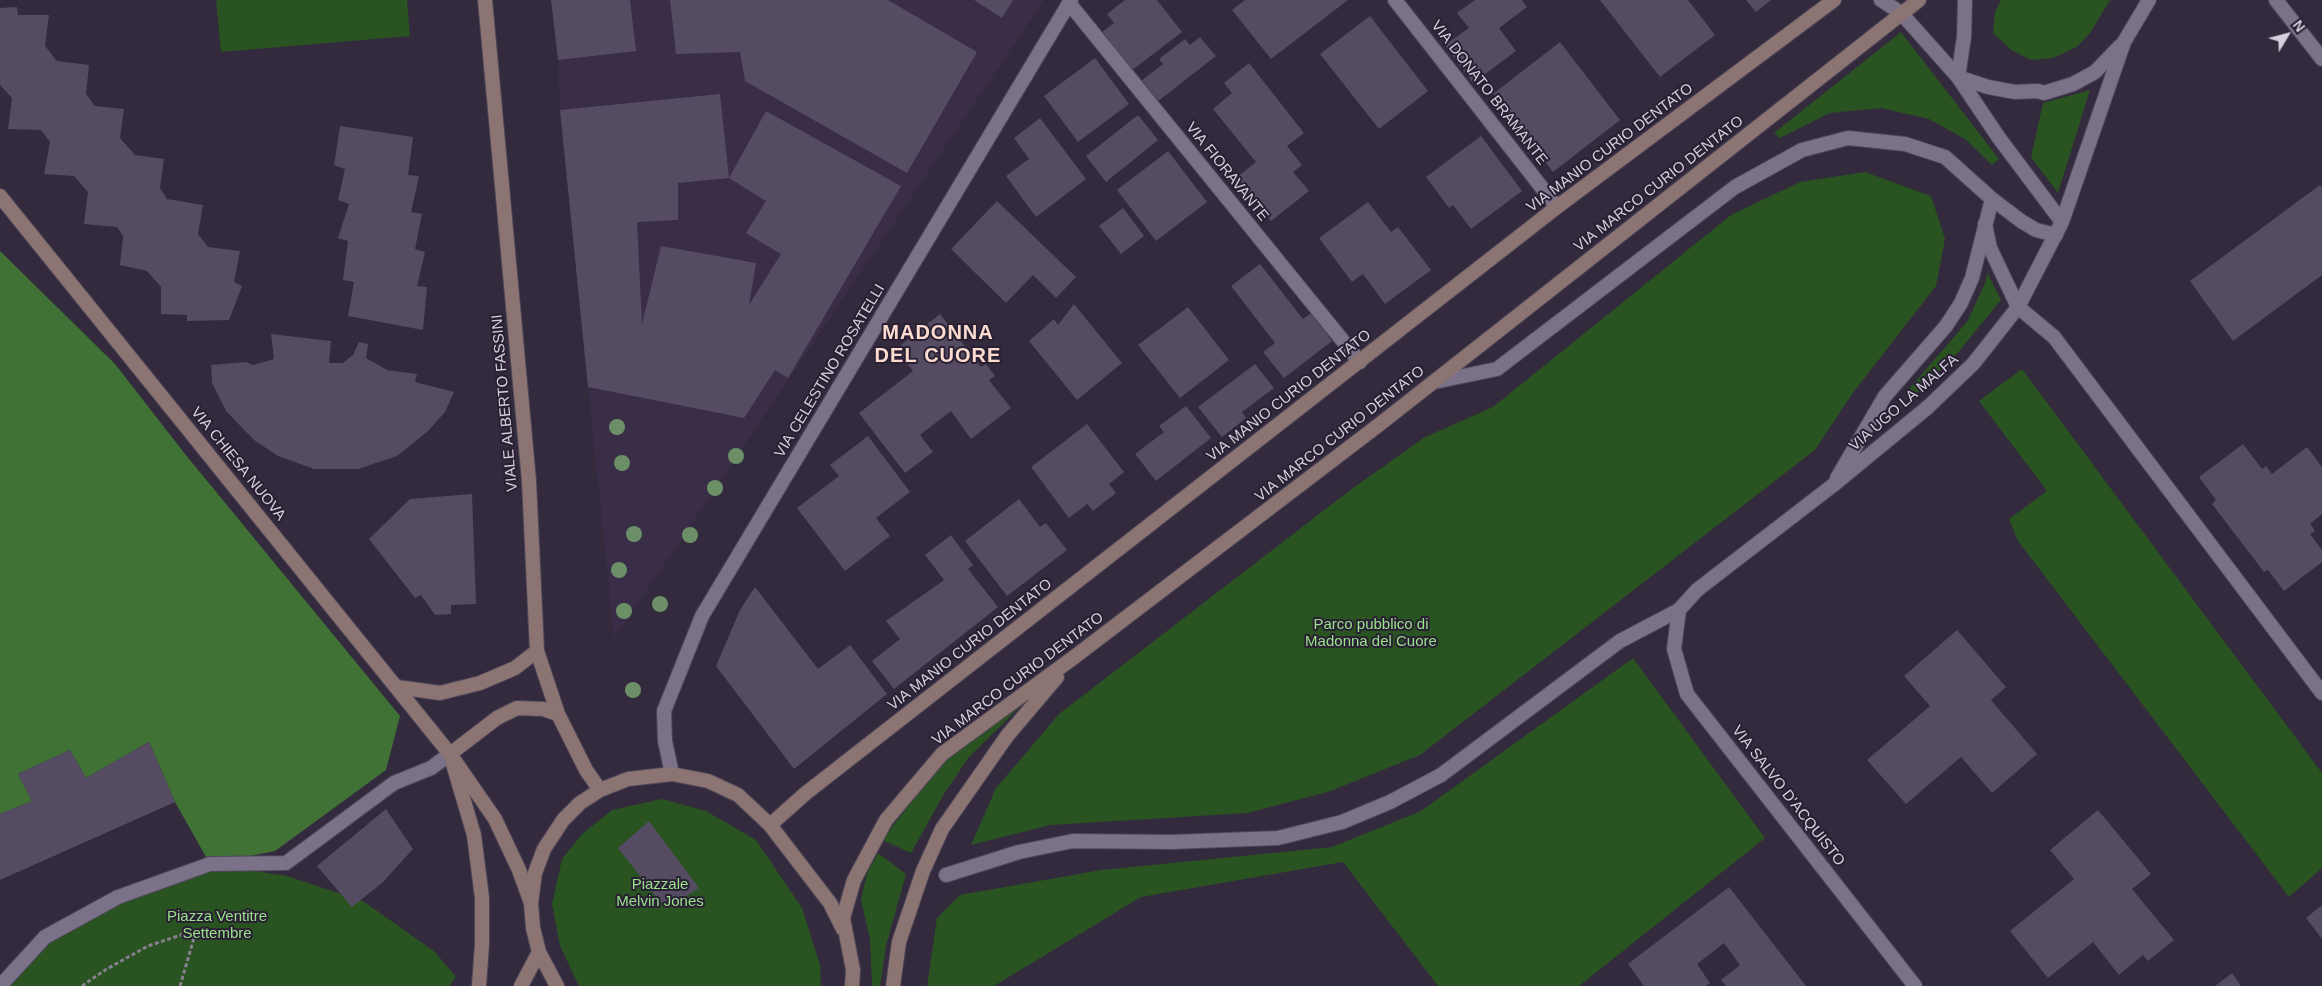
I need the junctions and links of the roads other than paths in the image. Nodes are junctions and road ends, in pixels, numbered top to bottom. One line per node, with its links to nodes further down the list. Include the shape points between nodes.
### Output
1 (485, 0): 24 (main road, VIALE ALBERTO FASSINI, via 529,481)
2 (1395, 0): 16 (street, VIA DONATO BRAMANTE)
3 (1834, 0): 16 (main road, VIA MANIO CURIO DENTATO)
4 (1880, 0): 10 (street)
5 (1918, 0): 10 (main road, VIA MARCO CURIO DENTATO)
6 (1965, 0): 13 (street)
7 (2149, 0): 11 (street, VIA UGO LA MALFA)
8 (2276, 0): 12 (street)
9 (1070, 2): 20 (street, VIA FIORAVANTE); 30 (street, VIA CELESTINO ROSATELLI, via 702,616 664,711 665,741)
10 (1901, 13): 13 (street); 21 (main road, VIA MARCO CURIO DENTATO)
11 (2124, 42): 13 (street, via 2096,72 2073,84 2044,93 1988,87); 18 (street, VIA UGO LA MALFA)
12 (2322, 59)
13 (1958, 76): 18 (street)
14 (0, 196): 26 (main road, VIA CHIESA NUOVA)
15 (1992, 199): 17 (street); 18 (street, via 2036,230); 21 (street, via 1945,157 1905,144 1848,138 1802,150 1735,186 1497,369)
16 (1557, 207): 20 (main road, VIA MANIO CURIO DENTATO)
17 (1985, 224): 19 (street, via 1990,248); 22 (street, via 1972,278 1961,303 1946,326 1885,396)
18 (2059, 229): 19 (street, VIA UGO LA MALFA)
19 (2018, 306): 22 (street, VIA UGO LA MALFA, via 1967,370 1928,407); 27 (street, via 2054,337)
20 (1360, 362): 32 (main road, VIA MANIO CURIO DENTATO)
21 (1434, 382): 25 (main road, VIA MARCO CURIO DENTATO)
22 (1832, 486): 23 (street, VIA UGO LA MALFA, via 1697,590)
23 (1680, 610): 33 (street, via 1620,641 1441,775 1390,802 1342,822 1278,838 1073,841 1019,852); 43 (street, VIA SALVO D'ACQUISTO, via 1674,649 1687,694)
24 (537, 651): 26 (main road, via 515,668 480,683 440,693); 28 (main road, VIALE ALBERTO FASSINI)
25 (1073, 658): 35 (main road, VIA MARCO CURIO DENTATO, via 942,754 886,820 854,880 843,918); 42 (main road, via 1007,736 942,829 923,871 899,942)
26 (397, 687): 29 (main road, VIA CHIESA NUOVA)
27 (2322, 692)
28 (558, 714): 29 (main road, via 543,709 517,708 497,718); 31 (main road, VIALE ALBERTO FASSINI, via 586,770)
29 (450, 754): 34 (main road, VIA CHIESA NUOVA, via 495,819); 37 (street, via 432,768 394,783 286,863 210,864 118,897 45,937); 38 (main road, via 474,835 482,898)
30 (672, 774): 31 (main road, via 628,779); 32 (main road, via 708,781 738,795)
31 (600, 790): 34 (main road, via 563,820 544,849 535,873)
32 (770, 824): 35 (main road, via 830,903)
33 (946, 875)
34 (531, 903): 36 (main road)
35 (846, 935): 41 (main road, via 853,970)
36 (539, 952): 39 (main road); 40 (main road)
37 (0, 986)
38 (479, 986)
39 (521, 986)
40 (557, 986)
41 (852, 986)
42 (892, 986)
43 (1915, 986)

